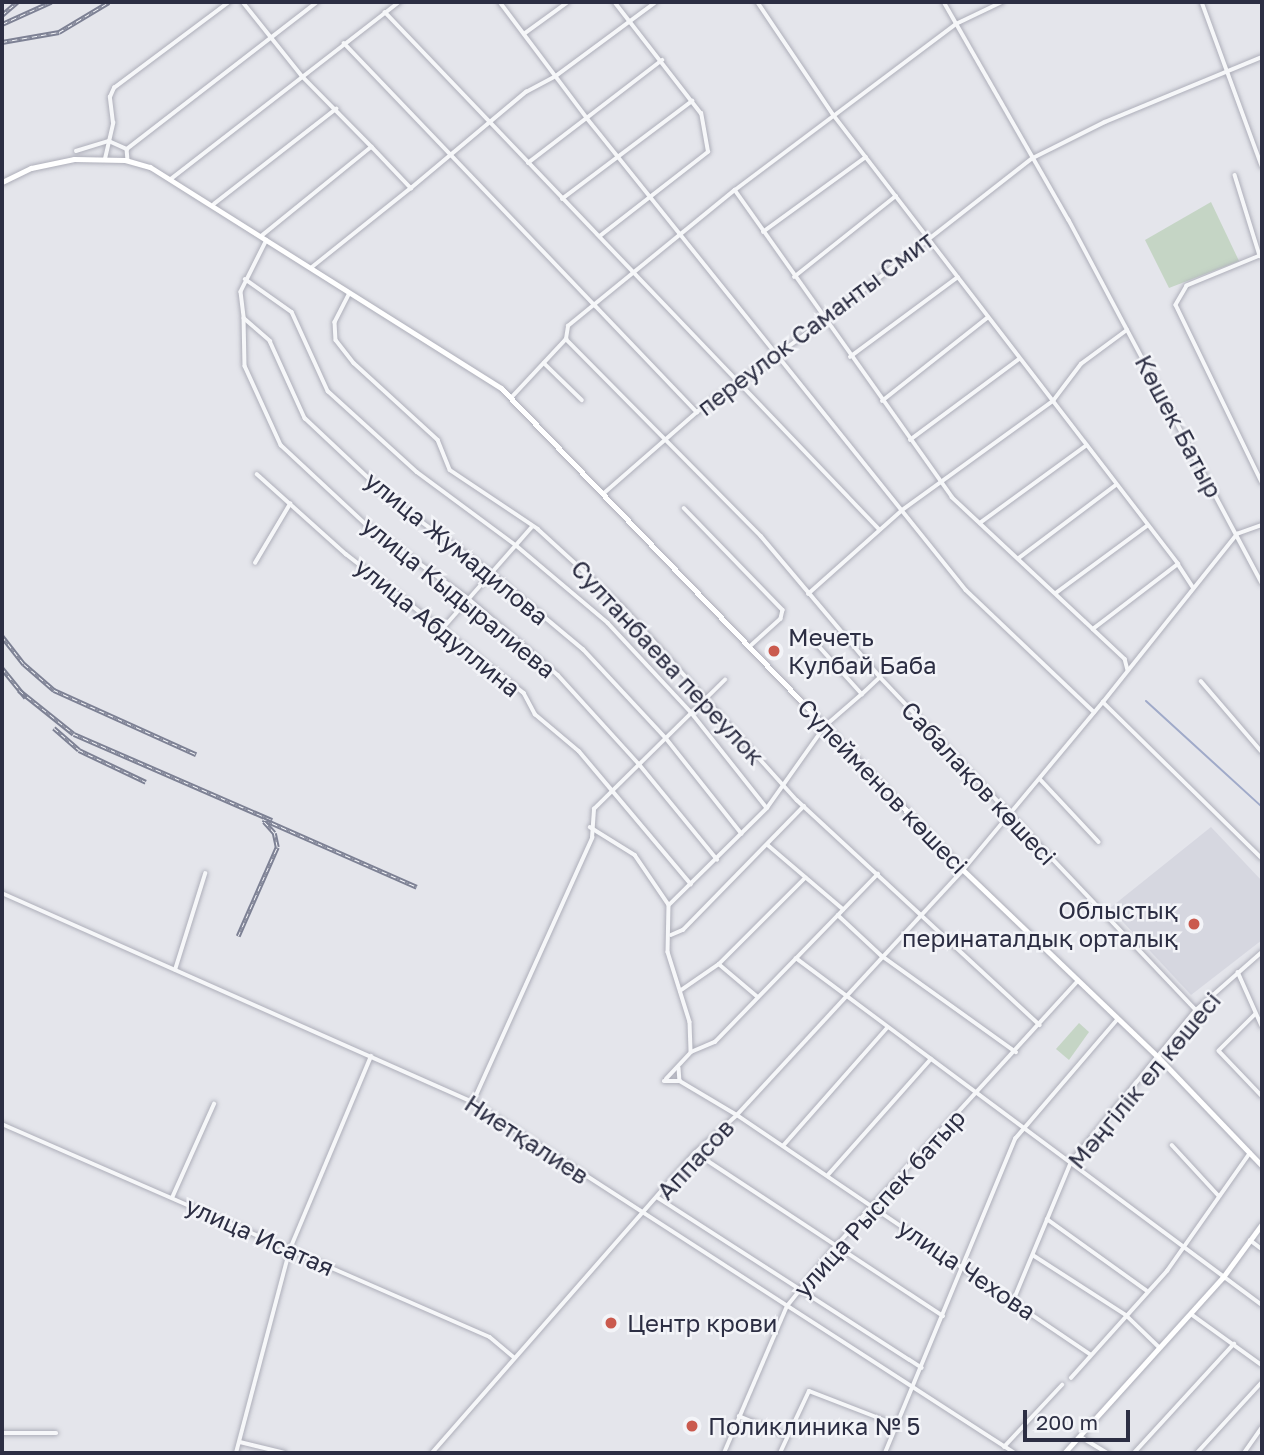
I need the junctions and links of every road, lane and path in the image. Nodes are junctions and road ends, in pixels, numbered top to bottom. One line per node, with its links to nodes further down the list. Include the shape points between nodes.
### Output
1 (229, 2): 29 (street, via 114,88)
2 (243, 2): 17 (street)
3 (317, 2): 17 (street)
4 (400, 2): 13 (street)
5 (500, 2): 16 (street)
6 (568, 2): 16 (street)
7 (614, 2): 14 (street)
8 (656, 2): 14 (street)
9 (757, 2): 26 (street)
10 (944, 2): 15 (street, Көшек Батыр)
11 (1002, 2): 15 (street)
12 (1202, 2): 21 (street)
13 (385, 12): 18 (street); 28 (street)
14 (631, 21): 20 (street); 23 (street)
15 (956, 24): 26 (street); 36 (street, Көшек Батыр)
16 (524, 34): 23 (street)
17 (270, 37): 22 (street); 31 (street)
18 (344, 43): 22 (street); 33 (street)
19 (1262, 57): 21 (street, переулок Саманты Смит)
20 (662, 61): 24 (street); 27 (street)
21 (1228, 72): 36 (street, переулок Саманты Смит); 40 (street)
22 (302, 76): 25 (street); 42 (street)
23 (556, 76): 27 (street); 28 (street)
24 (692, 101): 34 (street); 46 (street, via 706,129 708,152)
25 (336, 109): 30 (street); 49 (street)
26 (833, 114): 35 (street); 45 (street)
27 (587, 118): 34 (street); 39 (street)
28 (489, 121): 33 (street); 39 (street)
29 (109, 141): 31 (street); 32 (street); 37 (street)
30 (372, 147): 44 (street); 54 (street)
31 (127, 149): 38 (street)
32 (76, 151)
33 (451, 155): 44 (street); 61 (street)
34 (620, 155): 46 (street); 48 (street)
35 (866, 157): 47 (street); 50 (street)
36 (1033, 158): 53 (street, переулок Саманты Смит); 65 (street, Көшек Батыр)
37 (105, 159): 38 (main road, Сүлейменов көшесі); 43 (main road, Сүлейменов көшесі, via 43,164)
38 (128, 161): 42 (main road, Сүлейменов көшесі)
39 (528, 163): 48 (street)
40 (1262, 166)
41 (1235, 175): 81 (street, via 1260,256 1187,286 1176,305)
42 (171, 179): 49 (main road, Сүлейменов көшесі)
43 (2, 182)
44 (411, 188): 55 (street)
45 (735, 190): 50 (street); 51 (street)
46 (651, 196): 51 (street); 52 (street)
47 (896, 196): 53 (street); 57 (street)
48 (562, 199): 52 (street)
49 (214, 204): 54 (main road, Сүлейменов көшесі)
50 (763, 232): 57 (street)
51 (682, 234): 56 (street); 67 (street)
52 (600, 236): 56 (street)
53 (927, 236): 58 (street); 64 (street, переулок Саманты Смит)
54 (265, 238): 55 (main road, Сүлейменов көшесі); 59 (street)
55 (312, 267): 60 (main road, Сүлейменов көшесі)
56 (636, 272): 61 (street); 71 (street)
57 (793, 276): 64 (street)
58 (958, 277): 62 (street); 68 (street)
59 (245, 279): 63 (street); 96 (street, via 292,312 328,391 417,472)
60 (350, 293): 72 (main road, Сүлейменов көшесі, via 490,379); 93 (street, Султанбаева переулок, via 335,322 341,348 438,440 450,470)
61 (594, 305): 66 (street, via 568,326); 76 (street)
62 (988, 317): 69 (street); 74 (street)
63 (244, 318): 100 (street, улица Жумадилова, via 270,341 304,418 393,501); 105 (street, улица Кыдыралиева, via 244,366 281,445 370,528)
64 (824, 321): 67 (street, переулок Саманты Смит); 68 (street)
65 (1127, 330): 75 (street, via 1081,364); 95 (street, Көшек Батыр)
66 (566, 339): 70 (street); 78 (street, Сабалақов көшесі)
67 (775, 354): 71 (street, переулок Саманты Смит); 89 (street)
68 (850, 357): 74 (street)
69 (1019, 359): 75 (street); 77 (street)
70 (544, 363): 72 (street); 73 (street)
71 (736, 384): 76 (street, переулок Саманты Смит); 94 (street)
72 (511, 398): 86 (main road, Сүлейменов көшесі)
73 (582, 400)
74 (882, 401): 77 (street)
75 (1053, 401): 79 (street); 83 (street)
76 (697, 412): 78 (street, переулок Саманты Смит)
77 (910, 440): 83 (street)
78 (665, 441): 86 (street, переулок Саманты Смит); 104 (street, Сабалақов көшесі, via 761,536)
79 (1087, 445): 85 (street); 90 (street)
80 (1262, 468): 81 (street)
81 (1257, 470): 84 (street)
82 (257, 474): 87 (street, улица Абдуллина)
83 (940, 482): 89 (street); 90 (street)
84 (1262, 482)
85 (1116, 485): 92 (street); 97 (street)
86 (603, 494): 109 (main road, Сүлейменов көшесі)
87 (290, 504): 98 (street); 106 (street, улица Абдуллина, via 345,554)
88 (684, 508): 109 (street, via 783,610 781,619)
89 (901, 511): 94 (street); 118 (street, via 966,590)
90 (980, 523): 97 (street)
91 (1262, 525): 95 (street)
92 (1147, 526): 99 (street); 103 (street)
93 (531, 528): 96 (street); 115 (street, Султанбаева переулок, via 538,529 623,607)
94 (878, 529): 104 (street)
95 (1237, 534): 101 (street, Көшек Батыр); 102 (street, Аппасов)
96 (517, 546): 100 (street); 117 (street, via 608,623)
97 (1019, 558): 103 (street)
98 (255, 564)
99 (1178, 564): 102 (street); 107 (street)
100 (492, 573): 105 (street); 120 (street, улица Жумадилова, via 583,649)
101 (1262, 583)
102 (1193, 587): 110 (street, Аппасов)
103 (1056, 593): 107 (street)
104 (808, 594): 111 (street, Сабалақов көшесі)
105 (469, 599): 106 (street); 122 (street, улица Кыдыралиева, via 558,675)
106 (444, 627): 125 (street, улица Абдуллина, via 524,693 535,714)
107 (1093, 629): 110 (street, via 1125,659)
108 (808, 634): 114 (street)
109 (750, 647): 119 (main road, Сүлейменов көшесі)
110 (1128, 670): 116 (street, Аппасов)
111 (880, 677): 114 (street); 128 (street, Сабалақов көшесі)
112 (724, 680): 115 (street)
113 (1200, 681): 121 (street)
114 (862, 694): 119 (street)
115 (707, 697): 117 (street); 124 (street, Султанбаева переулок)
116 (1103, 702): 118 (street, Аппасов); 134 (street)
117 (691, 712): 120 (street); 127 (street)
118 (1094, 712): 123 (street, Аппасов)
119 (825, 726): 124 (street); 135 (main road, Сүлейменов көшесі)
120 (666, 738): 122 (street); 130 (street, улица Жумадилова)
121 (1262, 752)
122 (640, 765): 125 (street); 133 (street, улица Кыдыралиева)
123 (1040, 779): 128 (street, Аппасов); 131 (street)
124 (784, 786): 126 (street, Султанбаева переулок); 127 (street)
125 (615, 791): 129 (street, via 594,809); 139 (street, улица Абдуллина)
126 (804, 806): 132 (street); 137 (street, Султанбаева переулок)
127 (767, 808): 130 (street)
128 (1007, 814): 135 (street, Аппасов); 156 (street, Сабалақов көшесі)
129 (590, 827): 141 (street, via 635,855); 171 (street, via 592,838)
130 (742, 834): 133 (street)
131 (1099, 842)
132 (768, 845): 138 (street); 145 (street, via 682,930)
133 (717, 859): 139 (street)
134 (1262, 859)
135 (963, 870): 144 (street, Аппасов); 152 (main road, Сүлейменов көшесі)
136 (205, 874): 150 (street)
137 (877, 874): 142 (street); 144 (street, Султанбаева переулок)
138 (805, 878): 142 (street); 149 (street)
139 (691, 884): 141 (street)
140 (2, 893): 150 (street, Ниетқалиев)
141 (669, 905): 145 (street)
142 (843, 909): 143 (street)
143 (838, 915): 147 (street); 148 (street)
144 (922, 915): 147 (street, Аппасов); 159 (street, Султанбаева переулок)
145 (671, 935): 153 (street, via 666,940 668,953)
146 (1262, 952): 151 (street, Мәңгілік ел көшесі)
147 (882, 956): 154 (street, Аппасов); 163 (street)
148 (796, 958): 154 (street); 155 (street)
149 (719, 964): 153 (street); 155 (street)
150 (175, 970): 164 (street, Ниетқалиев)
151 (1238, 972): 156 (street, Мәңгілік ел көшесі); 157 (street)
152 (1078, 981): 158 (main road, Сүлейменов көшесі); 159 (street, улица Рыспек батыр)
153 (680, 991): 162 (street, via 690,1022)
154 (844, 995): 161 (street); 173 (street, Аппасов)
155 (758, 997): 162 (street, via 715,1042)
156 (1196, 1010): 165 (street, Мәңгілік ел көшесі)
157 (1256, 1014): 160 (street); 170 (street, via 1219,1051)
158 (1118, 1019): 165 (main road, Сүлейменов көшесі); 175 (street)
159 (1040, 1025): 163 (street, улица Рыспек батыр)
160 (1262, 1026)
161 (887, 1028): 166 (street); 177 (street)
162 (691, 1052): 167 (street)
163 (1016, 1052): 169 (street, улица Рыспек батыр)
164 (371, 1056): 171 (street, Ниетқалиев); 192 (street)
165 (1158, 1057): 179 (main road, Сүлейменов көшесі); 180 (street, Мәңгілік ел көшесі)
166 (931, 1059): 169 (street); 182 (street)
167 (678, 1068): 168 (street); 168 (street, via 664,1081)
168 (680, 1081): 173 (street, улица Чехова)
169 (977, 1095): 175 (street); 186 (street, улица Рыспек батыр)
170 (1262, 1096)
171 (473, 1102): 187 (street, Ниетқалиев)
172 (214, 1104): 185 (street)
173 (737, 1115): 177 (street, улица Чехова); 178 (street, Аппасов)
174 (2, 1124): 185 (street, улица Исатая)
175 (1023, 1129): 180 (street); 196 (street)
176 (1172, 1145): 183 (street)
177 (783, 1146): 182 (street, улица Чехова)
178 (695, 1153): 184 (street, Аппасов); 191 (street)
179 (1250, 1153): 181 (main road, Сүлейменов көшесі); 183 (street)
180 (1071, 1162): 188 (street, Мәңгілік ел көшесі); 193 (street)
181 (1262, 1166)
182 (828, 1175): 186 (street, улица Чехова)
183 (1219, 1196): 193 (street)
184 (657, 1197): 187 (street, Аппасов); 198 (street)
185 (172, 1198): 192 (street, улица Исатая)
186 (875, 1205): 191 (street, улица Рыспек батыр); 196 (street, улица Чехова)
187 (645, 1214): 202 (street, Ниетқалиев); 209 (street, Аппасов)
188 (1047, 1219): 195 (street, Мәңгілік ел көшесі); 199 (street)
189 (1262, 1224): 190 (main road)
190 (1250, 1240): 194 (street); 197 (main road)
191 (835, 1247): 198 (street, улица Рыспек батыр); 205 (street)
192 (290, 1249): 209 (street, улица Исатая, via 490,1338); 223 (street)
193 (1183, 1249): 197 (street); 199 (street)
194 (1262, 1250)
195 (1032, 1255): 200 (street, Мәңгілік ел көшесі); 204 (street)
196 (962, 1266): 200 (street, улица Чехова); 205 (street)
197 (1223, 1277): 201 (street); 203 (main road)
198 (800, 1289): 202 (street, улица Рыспек батыр); 211 (street)
199 (1146, 1290): 204 (street)
200 (1014, 1299): 208 (street, улица Чехова)
201 (1262, 1305)
202 (787, 1306): 215 (street, Ниетқалиев); 216 (street, улица Рыспек батыр)
203 (1191, 1314): 206 (street); 207 (main road)
204 (1126, 1315): 207 (street); 208 (street)
205 (943, 1316): 211 (street)
206 (1234, 1344): 210 (street); 234 (street)
207 (1160, 1349): 222 (main road)
208 (1090, 1354): 212 (street)
209 (514, 1357): 227 (street, Аппасов)
210 (1262, 1365)
211 (922, 1368): 215 (street)
212 (1071, 1378)
213 (1262, 1382): 235 (street)
214 (1062, 1385): 224 (street)
215 (914, 1387): 217 (street); 224 (street, Ниетқалиев)
216 (739, 1416): 221 (street); 228 (street, улица Рыспек батыр)
217 (897, 1425): 221 (street, via 809,1391); 230 (street)
218 (1262, 1427): 236 (street)
219 (2, 1433): 220 (street)
220 (56, 1433)
221 (787, 1436): 229 (street)
222 (1081, 1437): 232 (main road); 233 (street)
223 (239, 1442): 225 (street); 226 (street)
224 (1004, 1447): 231 (street, Ниетқалиев)
225 (236, 1453)
226 (285, 1453)
227 (432, 1453)
228 (724, 1453)
229 (780, 1453)
230 (886, 1453)
231 (1015, 1453)
232 (1064, 1453)
233 (1108, 1453)
234 (1134, 1453)
235 (1197, 1453)
236 (1244, 1453)

